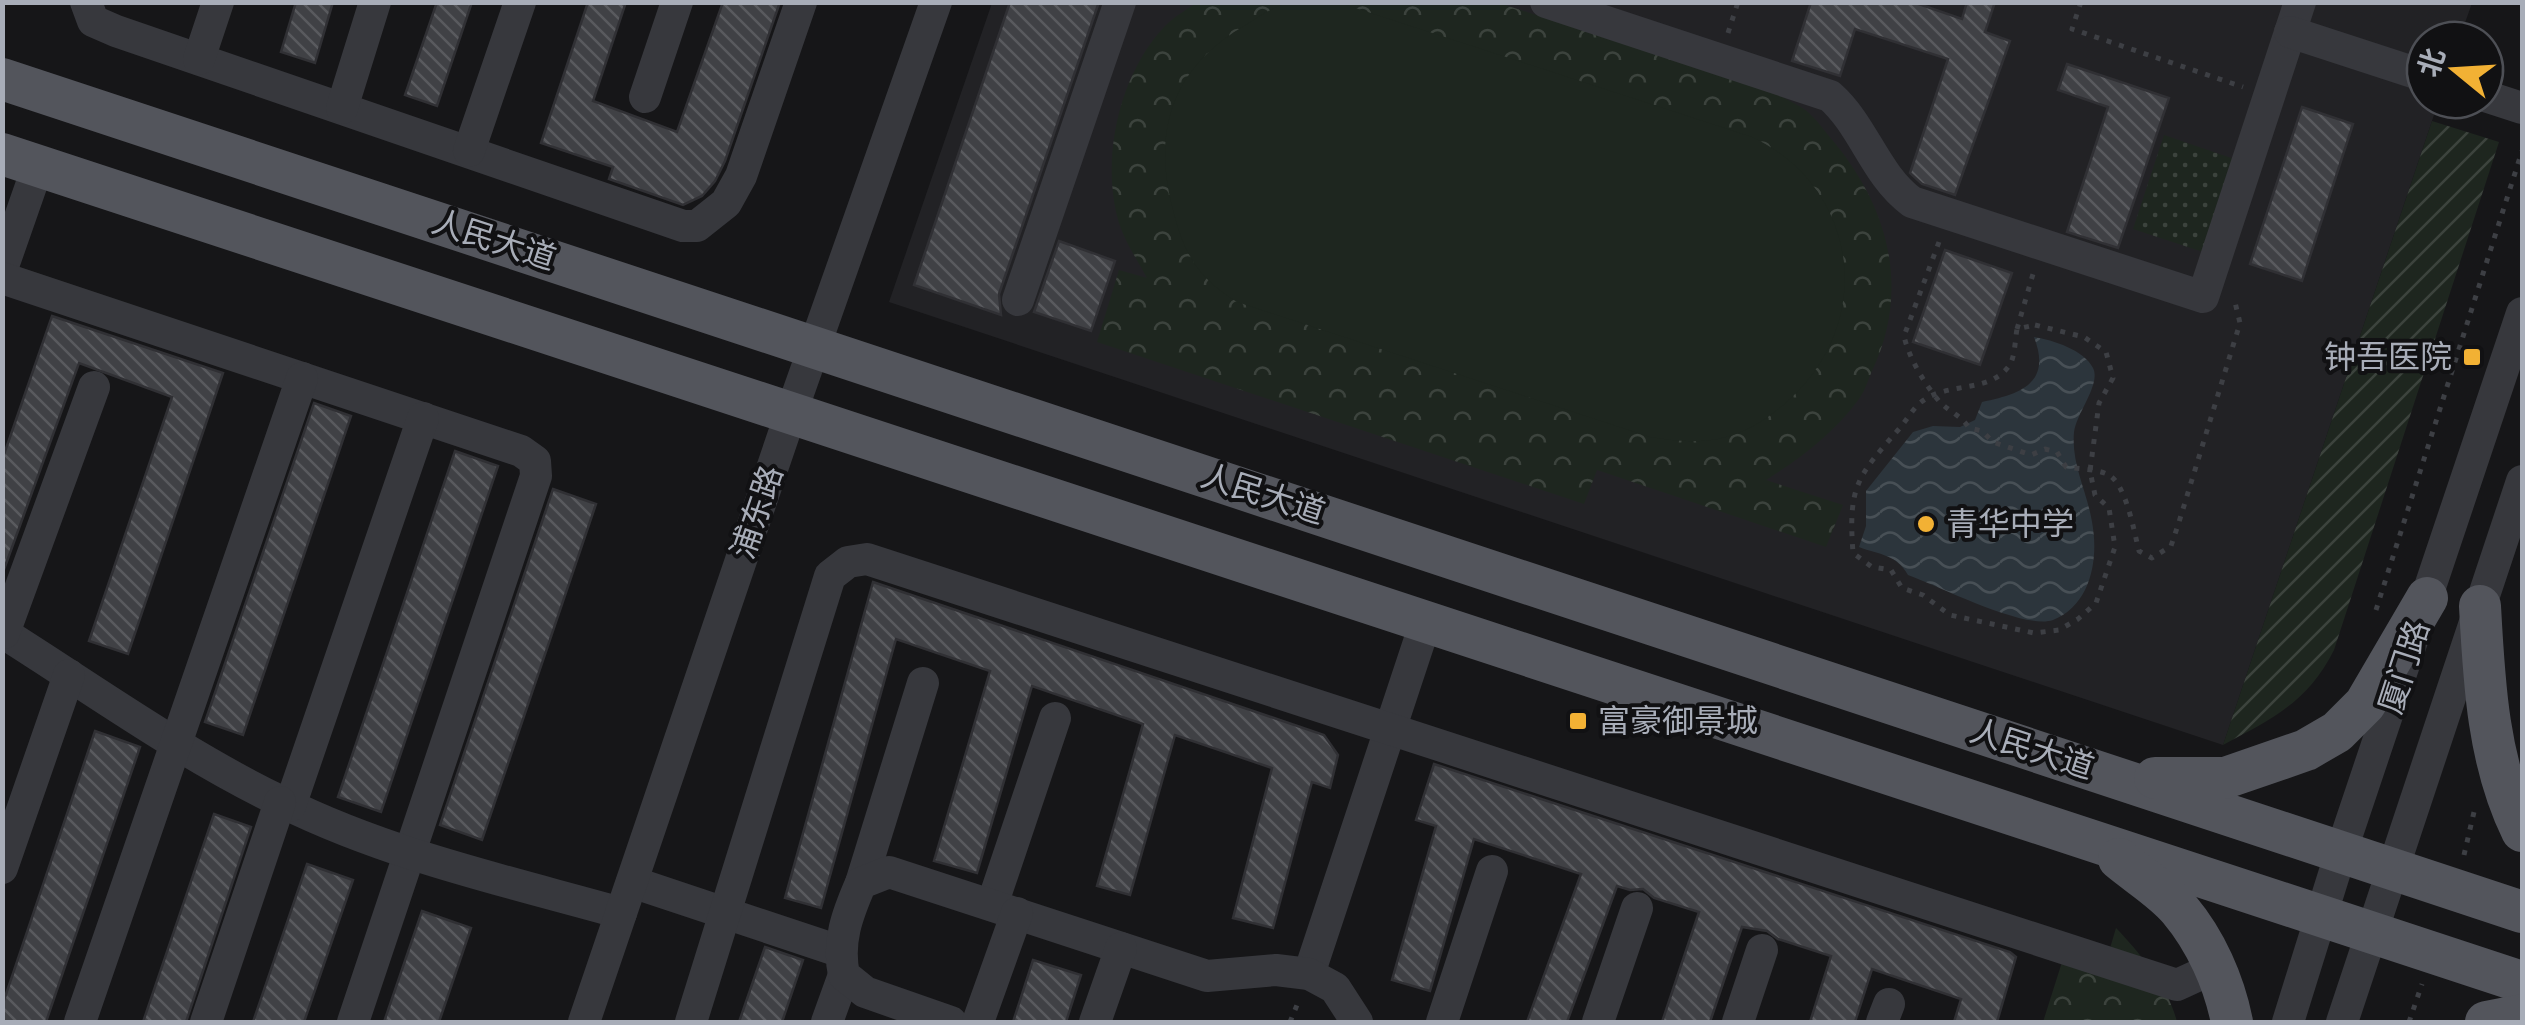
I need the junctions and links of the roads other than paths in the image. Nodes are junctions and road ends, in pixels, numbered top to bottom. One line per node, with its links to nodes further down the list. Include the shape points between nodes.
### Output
1 (86, 2): 11 (street, via 93,22)
2 (218, 2): 11 (street)
3 (375, 2): 15 (street)
4 (520, 2): 16 (street)
5 (677, 2): 14 (street)
6 (800, 2): 16 (street, via 740,176 726,203 697,226)
7 (936, 2): 22 (street, 浦东路)
8 (1120, 2): 20 (street)
9 (1546, 2): 10 (street, via 1830,96 1850,113 1895,190 1912,202 2203,297)
10 (2295, 17): 12 (street)
11 (199, 59): 15 (street)
12 (2405, 67)
13 (2, 78): 22 (main road, 人民大道)
14 (646, 97)
15 (342, 108): 16 (street)
16 (469, 151)
17 (20, 160): 18 (street); 25 (main road, 人民大道)
18 (2, 268)
19 (2, 278): 23 (street)
20 (1018, 300)
21 (2522, 312): 28 (street, 厦门路)
22 (816, 346): 25 (street, 浦东路); 37 (main road, 人民大道)
23 (302, 378): 26 (street); 36 (street)
24 (94, 387): 31 (street)
25 (791, 413): 30 (main road, 人民大道); 46 (street, 浦东路)
26 (423, 418): 38 (street); 42 (street, via 521,450 535,461 536,476)
27 (2522, 480): 29 (street, 厦门路)
28 (2426, 598): 37 (main road, via 2364,704 2337,732 2224,778); 41 (street, 厦门路)
29 (2480, 606): 39 (main road, via 2485,698 2497,761); 44 (street, 厦门路)
30 (1426, 621): 35 (street); 40 (main road, 人民大道)
31 (3, 632): 32 (street)
32 (69, 675): 36 (street); 43 (street)
33 (922, 683): 47 (street)
34 (1055, 718): 49 (street)
35 (1390, 730): 52 (street, via 867,559 848,562 830,576); 58 (street, via 2177,985); 59 (street)
36 (178, 743): 38 (street); 62 (street)
37 (2120, 779): 41 (main road, 人民大道)
38 (285, 804): 42 (street); 63 (street)
39 (2522, 832)
40 (2099, 842): 53 (main road, 人民大道); 58 (main road, via 2178,907)
41 (2342, 852): 44 (main road, 人民大道); 53 (street, 厦门路)
42 (408, 854): 51 (street); 64 (street)
43 (2, 868)
44 (2391, 868): 50 (main road, 人民大道); 54 (street, 厦门路)
45 (1492, 871): 72 (street)
46 (632, 882): 51 (street, 浦东路); 52 (street)
47 (861, 883): 49 (street, via 888,872); 57 (street, via 848,913)
48 (1636, 908): 73 (street)
49 (1004, 909): 55 (street); 69 (street)
50 (2522, 912)
51 (621, 914): 65 (street, 浦东路)
52 (727, 914): 57 (street); 66 (street)
53 (2322, 916): 54 (main road, 人民大道); 76 (street, 厦门路)
54 (2371, 932): 60 (main road, 人民大道); 77 (street, 厦门路)
55 (1121, 948): 59 (street, via 1208,976); 70 (street)
56 (1762, 950): 74 (street)
57 (841, 963): 67 (street); 68 (street, via 866,992)
58 (2214, 968): 75 (main road)
59 (1308, 974): 71 (street, via 1336,988)
60 (2522, 982)
61 (2522, 1014): 78 (main road)
62 (80, 1022)
63 (206, 1022)
64 (353, 1022)
65 (584, 1022)
66 (691, 1022)
67 (828, 1022)
68 (951, 1022)
69 (978, 1022)
70 (1095, 1022)
71 (1357, 1022)
72 (1442, 1022)
73 (1598, 1022)
74 (1738, 1022)
75 (2232, 1022)
76 (2288, 1022)
77 (2342, 1022)
78 (2486, 1022)

